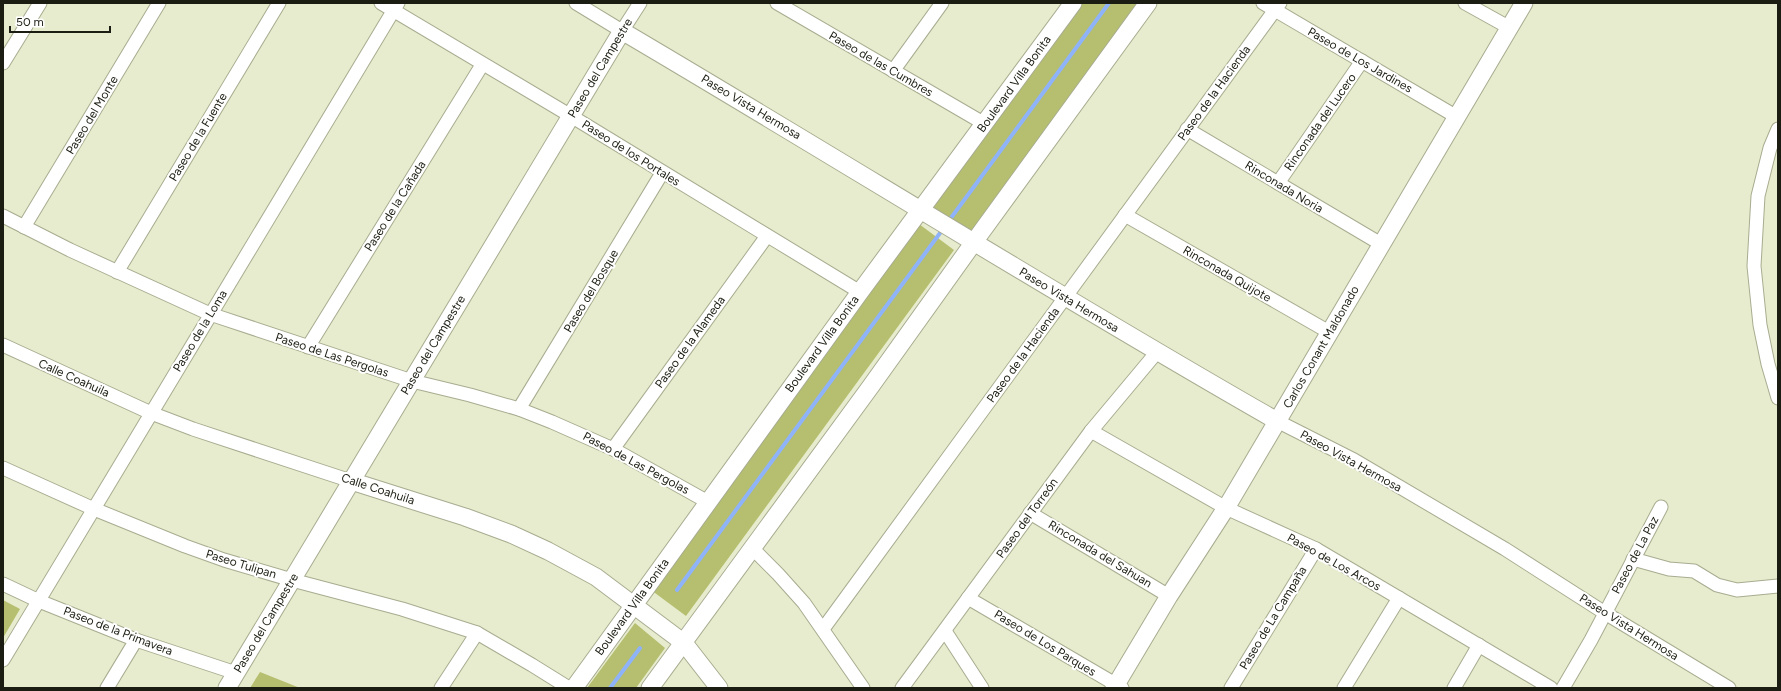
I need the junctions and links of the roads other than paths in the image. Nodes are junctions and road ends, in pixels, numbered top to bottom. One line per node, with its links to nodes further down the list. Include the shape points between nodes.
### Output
1 (40, 3): 18 (street)
2 (160, 3): 31 (street, Paseo del Monte)
3 (279, 3): 35 (street, Paseo de la Fuente)
4 (381, 3): 14 (street, Paseo de los Portales)
5 (576, 3): 16 (street, Paseo Vista Hermosa)
6 (640, 3): 16 (street, Paseo del Campestre)
7 (942, 3): 20 (street)
8 (1073, 3): 23 (street, Boulevard Villa Bonita)
9 (1148, 3): 33 (street)
10 (1465, 3): 15 (street)
11 (1524, 3): 15 (street, Carlos Conant Maldonado)
12 (780, 4): 20 (street, Paseo de las Cumbres)
13 (1272, 5): 17 (street, Paseo de Los Jardines); 24 (street, Paseo de la Hacienda)
14 (396, 7): 19 (street, Paseo de los Portales); 38 (street, Paseo de la Loma)
15 (1510, 28): 22 (street, Carlos Conant Maldonado)
16 (622, 30): 21 (street, Paseo del Campestre); 28 (street, Paseo Vista Hermosa)
17 (1362, 62): 22 (street, Paseo de Los Jardines); 27 (street, Rinconada del Lucero)
18 (3, 64)
19 (482, 65): 21 (street, Paseo de los Portales); 41 (street, Paseo de la Cañada)
20 (893, 71): 23 (street, Paseo de las Cumbres)
21 (571, 116): 26 (street, Paseo de los Portales); 43 (street, Paseo del Campestre)
22 (1457, 116): 34 (street, Carlos Conant Maldonado)
23 (985, 124): 28 (street, Boulevard Villa Bonita)
24 (1187, 129): 27 (street, Rinconada Noria); 29 (street, Paseo de la Hacienda)
25 (1778, 129): 44 (street, via 1770,148 1758,196 1754,266 1760,325)
26 (662, 173): 32 (street, Paseo de los Portales); 45 (street, Paseo del Bosque)
27 (1278, 183): 34 (street, Rinconada Noria)
28 (923, 210): 33 (street, Paseo Vista Hermosa); 36 (street, Boulevard Villa Bonita)
29 (1125, 215): 37 (street, Paseo de la Hacienda); 39 (street, Rinconada Quijote)
30 (3, 216): 31 (street, Paseo de Las Pergolas)
31 (24, 227): 35 (street, Paseo de Las Pergolas)
32 (766, 236): 36 (street, Paseo de los Portales); 49 (street, Paseo de la Alameda)
33 (971, 241): 37 (street, Paseo Vista Hermosa); 57 (street)
34 (1381, 244): 39 (street, Carlos Conant Maldonado)
35 (117, 272): 38 (street, Paseo de Las Pergolas)
36 (860, 292): 52 (street, Boulevard Villa Bonita)
37 (1065, 297): 42 (street, Paseo Vista Hermosa); 69 (street, Paseo de la Hacienda)
38 (210, 314): 41 (street, Paseo de Las Pergolas); 46 (street, Paseo de la Loma)
39 (1329, 332): 47 (street, Carlos Conant Maldonado)
40 (3, 346): 46 (street, Calle Coahuila)
41 (308, 347): 43 (street, Paseo de Las Pergolas)
42 (1157, 352): 47 (street, Paseo Vista Hermosa); 48 (street, Paseo del Torreón)
43 (412, 381): 45 (street, Paseo de Las Pergolas); 51 (street, Paseo del Campestre)
44 (1778, 398)
45 (519, 409): 49 (street, Paseo de Las Pergolas)
46 (152, 412): 51 (street, Calle Coahuila); 55 (street, Paseo de la Loma)
47 (1277, 421): 54 (street, Carlos Conant Maldonado); 68 (street, Paseo Vista Hermosa, via 1354,460 1505,549)
48 (1091, 431): 54 (street, Paseo de Los Arcos); 56 (street, Paseo del Torreón)
49 (613, 449): 52 (street, Paseo de Las Pergolas)
50 (3, 468): 55 (street, Paseo Tulipan)
51 (351, 481): 60 (street, Paseo del Campestre); 67 (street, Calle Coahuila, via 511,534 596,577)
52 (708, 502): 67 (street, Boulevard Villa Bonita)
53 (1661, 507): 59 (street, Paseo de La Paz)
54 (1226, 508): 58 (street, Paseo de Los Arcos); 63 (street, Carlos Conant Maldonado)
55 (94, 509): 60 (street, Paseo Tulipan, via 192,548); 66 (street, Paseo de la Loma)
56 (1030, 513): 63 (street, Rinconada del Sahuan); 64 (street, Paseo del Torreón)
57 (753, 549): 69 (street, via 799,598); 73 (street)
58 (1316, 549): 65 (street, Paseo de Los Arcos); 88 (street, Paseo de La Campaña)
59 (1633, 559): 62 (street, via 1669,569 1694,571 1717,585 1737,590); 68 (street, Paseo de La Paz)
60 (292, 580): 71 (street, Paseo Tulipan, via 402,609); 76 (street, Paseo del Campestre)
61 (3, 584): 66 (street, Paseo de la Primavera)
62 (1778, 586)
63 (1169, 596): 77 (street, Carlos Conant Maldonado)
64 (968, 598): 70 (street, Paseo del Torreón); 77 (street, Paseo de Los Parques)
65 (1399, 598): 74 (street, Paseo de Los Arcos); 89 (street)
66 (39, 601): 72 (street, Paseo de la Primavera); 75 (street, Paseo de la Loma)
67 (637, 607): 73 (street, Calle Coahuila); 82 (street, Boulevard Villa Bonita)
68 (1604, 613): 92 (street, Paseo de La Paz); 93 (street, Paseo Vista Hermosa)
69 (822, 629): 85 (street)
70 (945, 631): 86 (street, Paseo del Torreón); 87 (street)
71 (477, 633): 80 (street); 81 (street, Paseo Tulipan)
72 (136, 640): 76 (street, Paseo de la Primavera); 78 (street)
73 (681, 640): 83 (street); 84 (street, Calle Coahuila)
74 (1480, 646): 90 (street); 91 (street, Paseo de Los Arcos)
75 (3, 660)
76 (236, 673): 79 (street, Paseo del Campestre)
77 (1117, 687)
78 (107, 688)
79 (227, 688)
80 (441, 688)
81 (569, 688)
82 (574, 688)
83 (650, 688)
84 (719, 688)
85 (863, 688)
86 (902, 688)
87 (982, 688)
88 (1231, 688)
89 (1344, 688)
90 (1454, 688)
91 (1551, 688)
92 (1563, 688)
93 (1729, 688)

